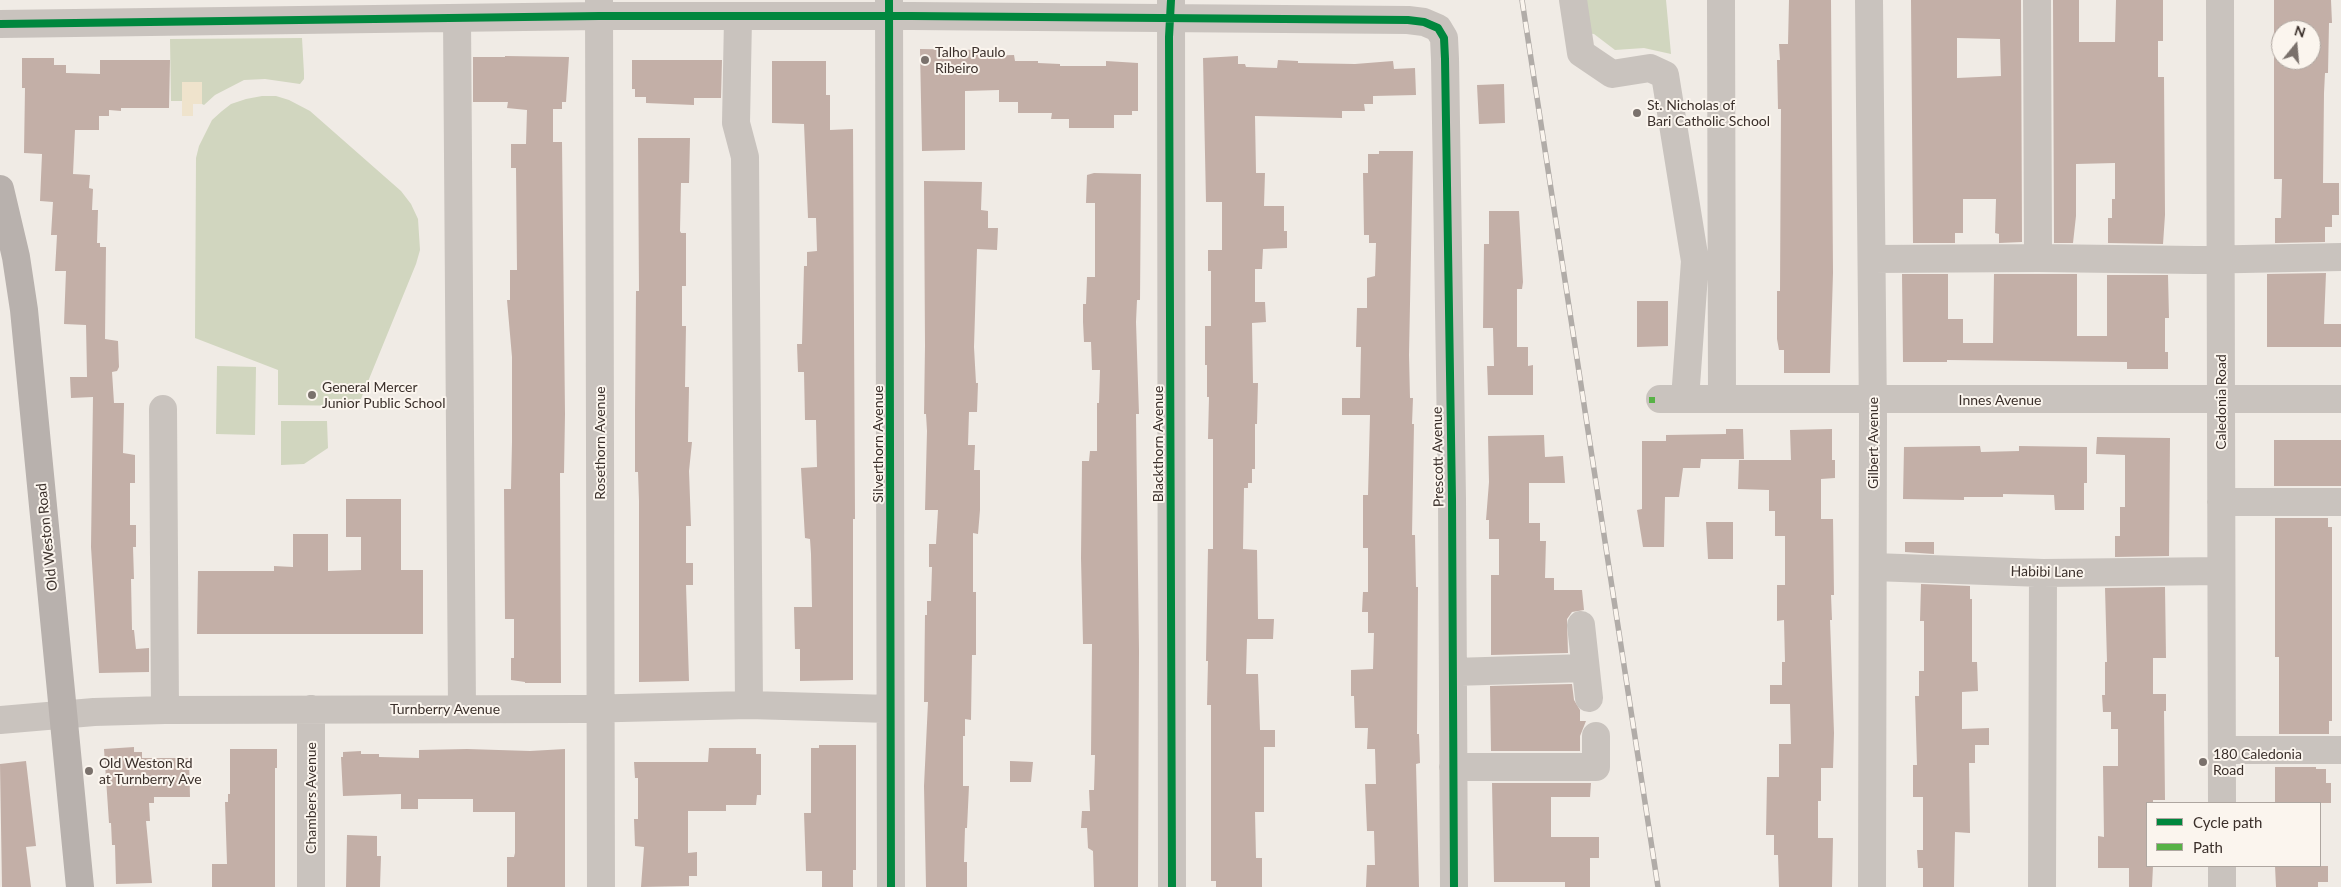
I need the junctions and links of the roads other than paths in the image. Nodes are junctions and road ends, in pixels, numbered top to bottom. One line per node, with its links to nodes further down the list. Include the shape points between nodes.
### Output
1 (1573, 0): 18 (street, Innes Avenue, via 1581,53 1612,74 1650,68 1665,75 1695,261 1673,399)
2 (1721, 0): 18 (street)
3 (1868, 0): 16 (street, Gilbert Avenue)
4 (2037, 0): 15 (street)
5 (2220, 0): 17 (street, Caledonia Road)
6 (599, 8): 10 (street); 11 (street); 33 (street, Rosethorn Avenue)
7 (889, 8): 8 (street); 11 (street); 36 (street, Silverthorn Avenue)
8 (1171, 9): 30 (street, Prescott Avenue, via 1408,20 1438,28 1444,38); 50 (street, Blackthorn Avenue)
9 (311, 10): 10 (street); 12 (street)
10 (457, 18): 35 (street)
11 (738, 18): 32 (street, via 736,122 745,157)
12 (0, 24)
13 (0, 189): 38 (main road, Old Weston Road, via 24,310)
14 (2341, 257): 17 (street)
15 (2038, 258): 16 (street); 17 (street)
16 (1872, 259): 21 (street, Gilbert Avenue)
17 (2220, 259): 19 (street, Caledonia Road)
18 (1722, 399): 21 (street, Innes Avenue)
19 (2222, 399): 20 (street, Innes Avenue); 21 (street, Innes Avenue); 23 (street, Caledonia Road)
20 (2341, 399)
21 (1873, 400): 25 (street, Gilbert Avenue)
22 (163, 409): 37 (street)
23 (2221, 502): 24 (street); 26 (street, Caledonia Road)
24 (2341, 502)
25 (1873, 567): 27 (street, Habibi Lane); 52 (street, Gilbert Avenue)
26 (2221, 571): 27 (street, Habibi Lane); 41 (street, Caledonia Road)
27 (2043, 573): 53 (street)
28 (1581, 625): 29 (street)
29 (1585, 668): 30 (street); 31 (street)
30 (1453, 672): 43 (street, Prescott Avenue)
31 (1589, 698)
32 (749, 705): 33 (street, Turnberry Avenue); 36 (street, Turnberry Avenue)
33 (601, 708): 35 (street, Turnberry Avenue); 48 (street, Rosethorn Avenue)
34 (311, 709): 35 (street, Turnberry Avenue); 37 (street, Turnberry Avenue); 47 (street, Chambers Avenue)
35 (462, 709)
36 (890, 709): 49 (street, Silverthorn Avenue)
37 (165, 710): 38 (street, Turnberry Avenue)
38 (64, 715): 39 (street, Turnberry Avenue); 46 (main road, Old Weston Road)
39 (0, 720)
40 (1596, 736): 43 (street, via 1596,766)
41 (2222, 750): 42 (street); 44 (street, Caledonia Road)
42 (2341, 750)
43 (1453, 767): 51 (street, Prescott Avenue)
44 (2222, 802)
45 (2222, 867): 54 (street)
46 (80, 887)
47 (311, 887)
48 (601, 887)
49 (891, 887)
50 (1172, 887)
51 (1454, 887)
52 (1872, 887)
53 (2042, 887)
54 (2222, 887)

